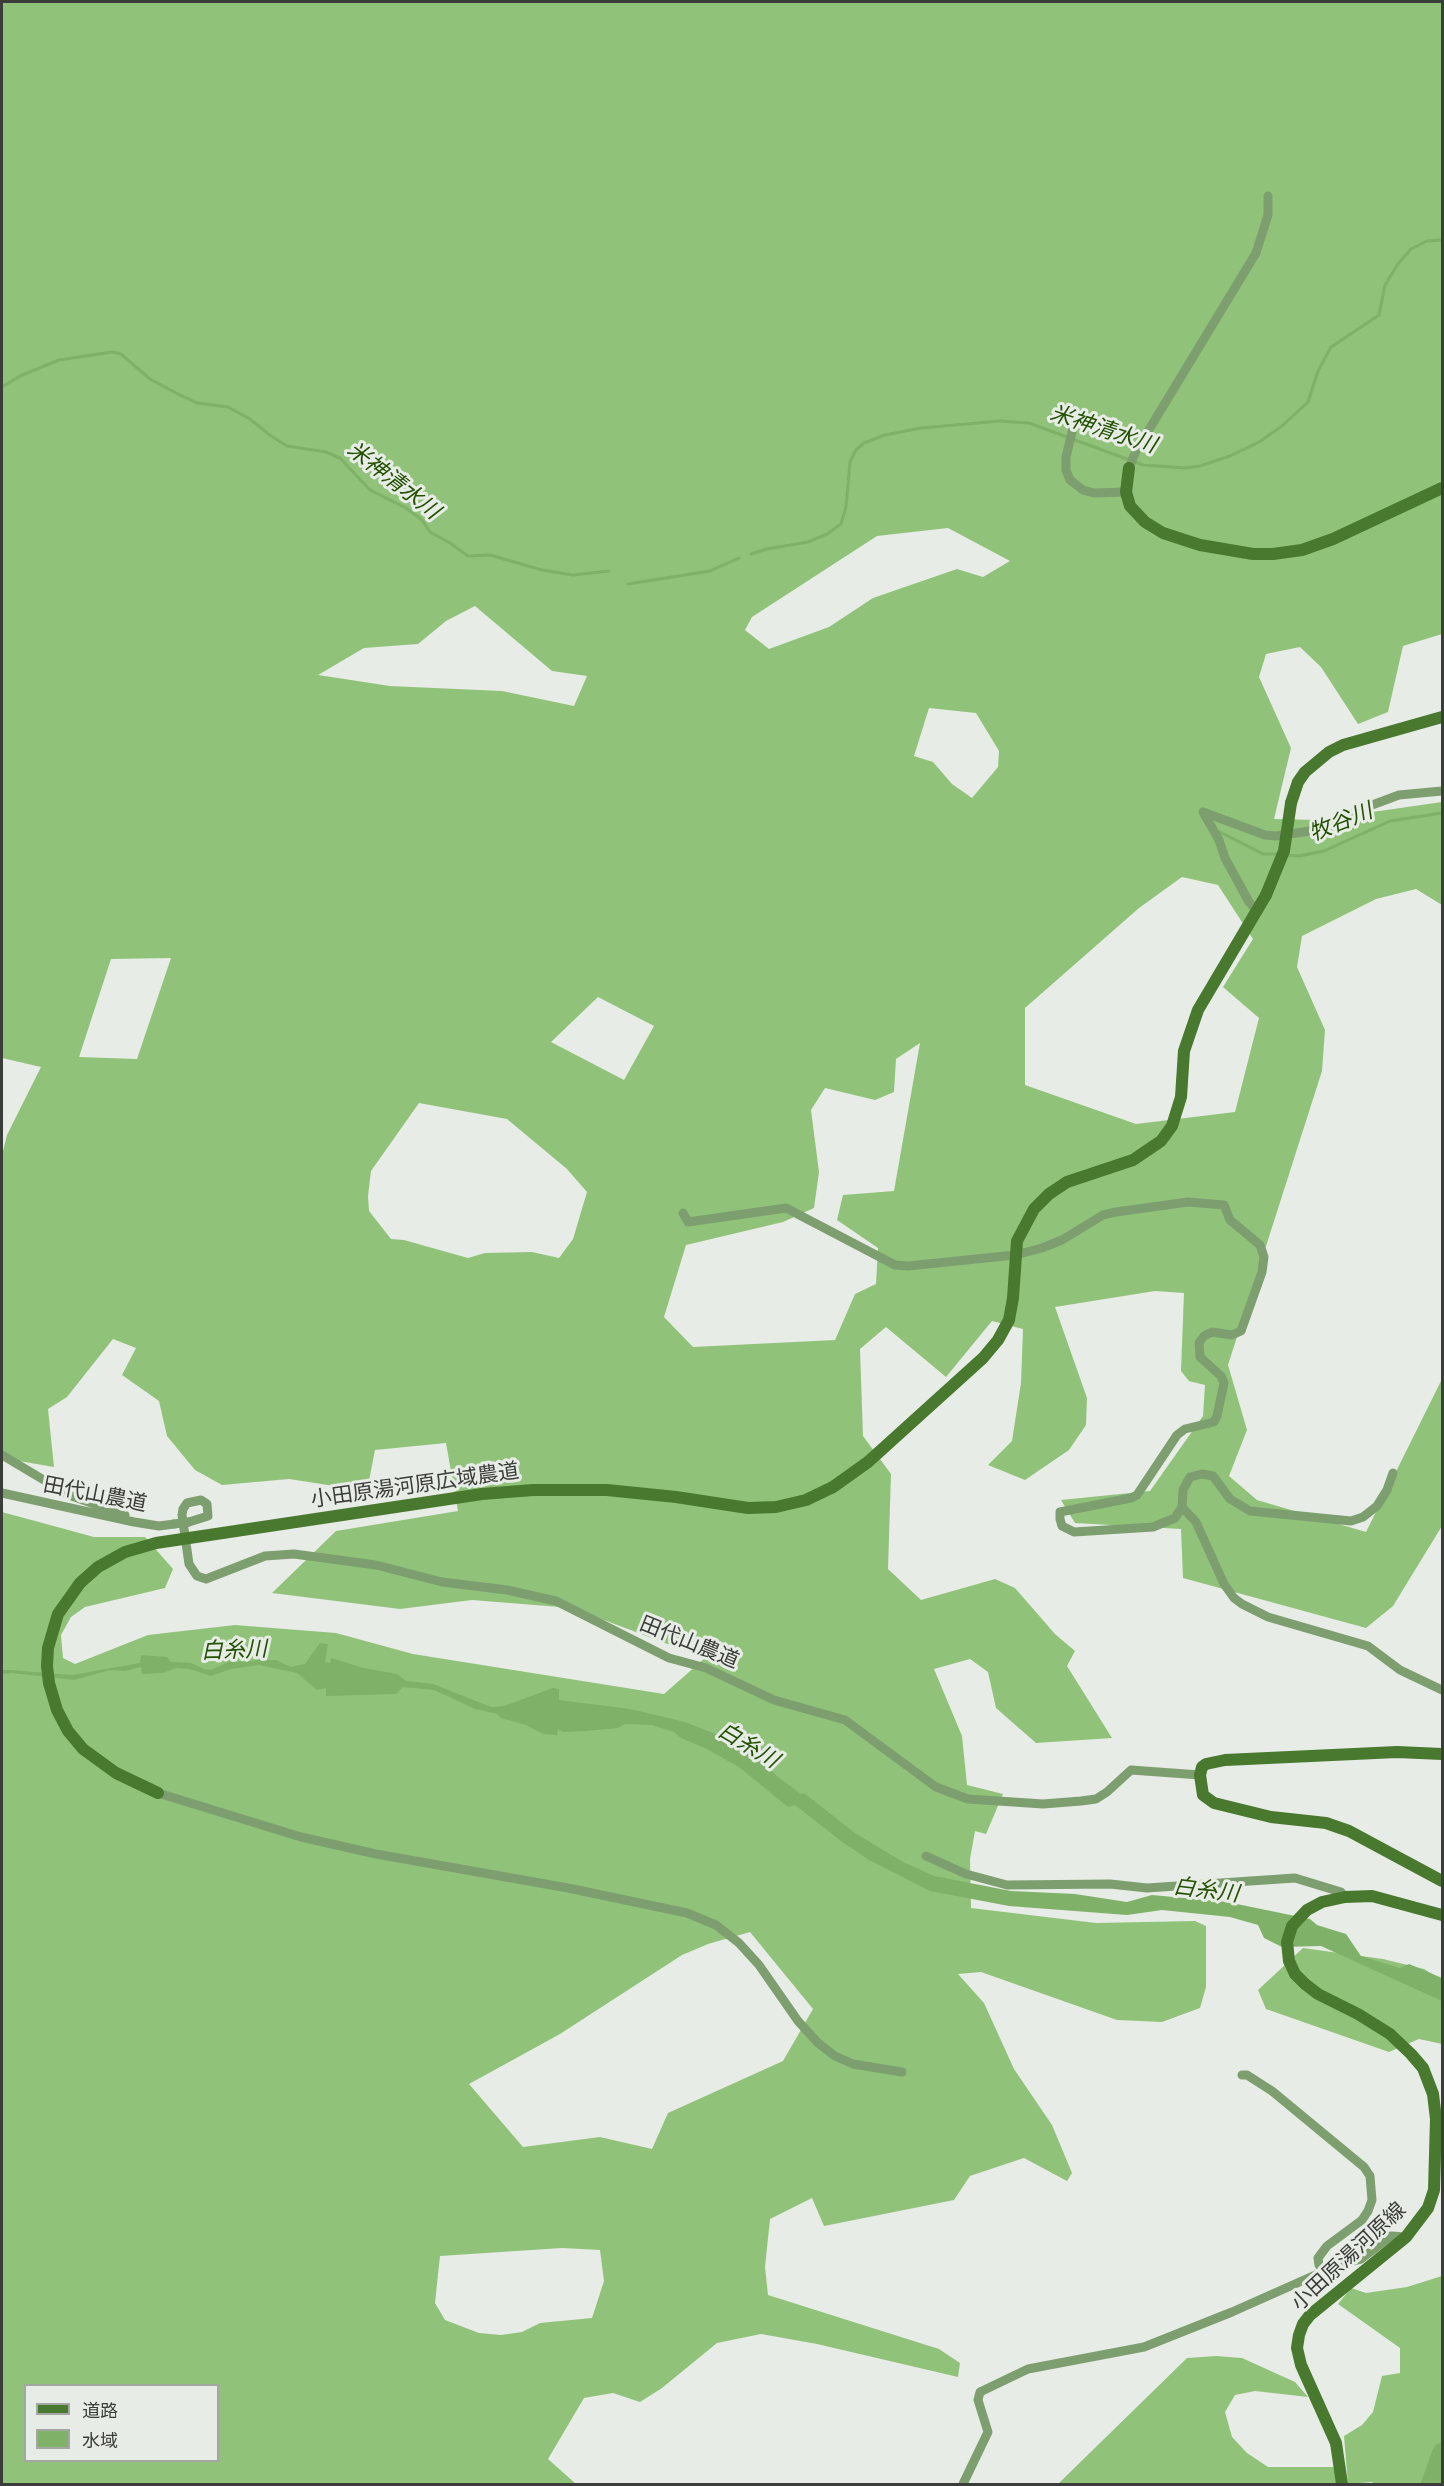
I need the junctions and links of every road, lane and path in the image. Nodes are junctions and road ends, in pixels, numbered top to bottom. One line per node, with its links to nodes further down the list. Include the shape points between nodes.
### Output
1 (1268, 196): 3 (street, via 1268,215 1256,253)
2 (1073, 427): 5 (street, via 1066,457 1070,480 1083,490)
3 (1129, 468): 5 (street)
4 (1443, 488): 5 (street, via 1333,538 1302,550 1273,554 1200,545 1163,533 1137,515)
5 (1126, 492)
6 (1443, 717): 8 (street, 小田原湯河原広域農道, bridge, via 1343,745 1305,772 1291,803 1284,851)
7 (1443, 791): 8 (street, via 1399,795 1317,830 1276,836 1203,812)
8 (1257, 911): 10 (street, 小田原湯河原広域農道, via 1198,1010 1184,1051 1181,1097 1172,1126 1161,1141 1133,1160 1067,1182 1049,1194 1026,1221)
9 (683, 1213): 10 (street, via 688,1222 786,1208 895,1265)
10 (1015, 1256): 14 (street, via 1062,1240 1103,1215 1188,1202 1224,1205 1230,1220 1260,1245 1264,1257 1262,1272 1241,1331 1232,1335 1212,1332 1199,1343 1200,1356 1224,1383 1214,1422 1185,1429 1177,1435 1137,1495 1060,1512 1060,1519 1062,1526 1074,1532 1153,1527 1175,1518); 16 (street, 小田原湯河原広域農道, via 1009,1320 983,1358 868,1462 833,1487 806,1500 748,1508 607,1490 533,1490)
11 (2, 1455): 15 (street, via 69,1495 126,1515)
12 (1393, 1473): 14 (street, via 1377,1506 1364,1517 1351,1521 1250,1511 1230,1499 1213,1476 1202,1474 1190,1477 1183,1491)
13 (2, 1493): 15 (street, 田代山農道)
14 (1182, 1507): 17 (street, via 1196,1522 1224,1584 1242,1604 1269,1617 1368,1646 1400,1670)
15 (134, 1522): 16 (street, 田代山農道, bridge, via 159,1526 174,1524 189,1522 208,1516 207,1504 201,1500 187,1503 183,1509)
16 (184, 1538): 19 (street, 田代山農道, via 192,1571 206,1579 265,1557 294,1554 376,1565 442,1582 556,1601 669,1658 706,1668 774,1700 845,1720 936,1787 968,1799 1043,1804 1081,1801 1096,1799 1131,1770); 20 (street, 小田原湯河原広域農道, via 125,1552 98,1567 69,1596 58,1614 48,1648 49,1683 68,1731 83,1749 116,1773)
17 (1443, 1690)
18 (1443, 1754): 19 (street, via 1398,1752 1225,1760 1206,1764)
19 (1200, 1775): 22 (street, via 1203,1796 1214,1803 1272,1817 1326,1823 1349,1831)
20 (158, 1793): 25 (street, 小田原湯河原広域農道, via 300,1837 687,1913 716,1925 739,1943 798,2021 835,2056 853,2064)
21 (926, 1856): 23 (street, via 1007,1886 1110,1884 1147,1888 1295,1878 1341,1892)
22 (1443, 1881)
23 (1345, 1897): 24 (street, 小田原湯河原線, via 1372,1896); 27 (street, 小田原湯河原線, via 1307,1910 1292,1926 1287,1951 1295,1974 1305,1984 1390,2034 1411,2054 1423,2068 1434,2094 1434,2190 1428,2208)
24 (1443, 1914)
25 (902, 2072)
26 (1242, 2075): 28 (street, via 1272,2091 1370,2176 1372,2200 1368,2211 1322,2252 1319,2265)
27 (1406, 2236): 28 (street, via 1391,2236 1361,2259); 30 (street, 小田原湯河原線, via 1310,2315 1299,2335 1301,2365 1336,2443)
28 (1326, 2271): 29 (street, via 1144,2347 1028,2369 980,2392 978,2400 988,2432)
29 (963, 2484)
30 (1342, 2484)

